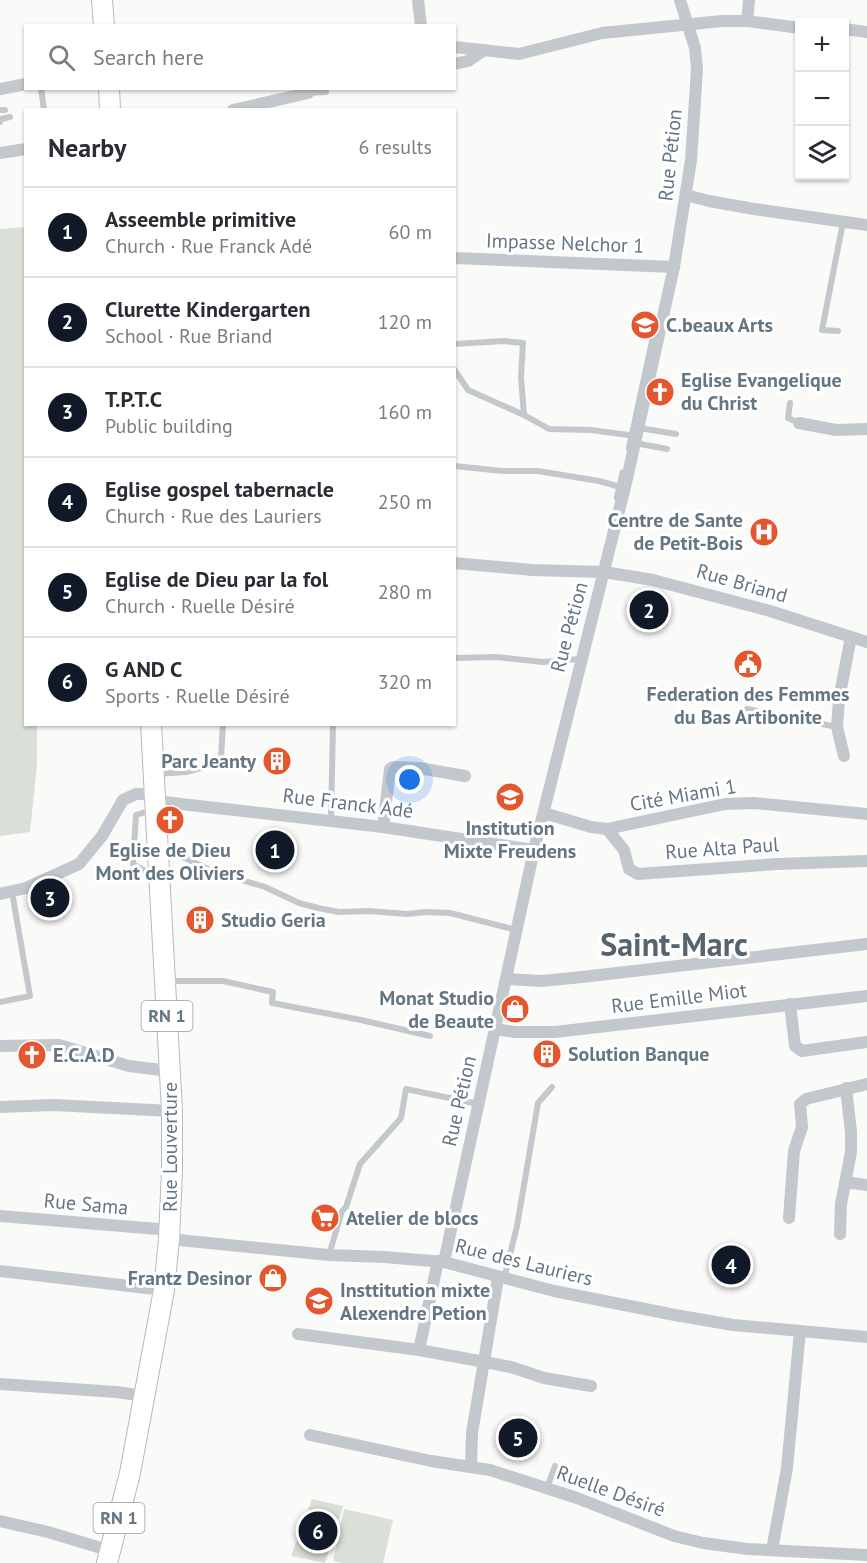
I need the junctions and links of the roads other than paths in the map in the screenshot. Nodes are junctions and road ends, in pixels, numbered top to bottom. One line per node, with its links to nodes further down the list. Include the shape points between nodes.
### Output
1 (102, 0): 6 (main road)
2 (418, 0): 7 (street)
3 (680, 0): 8 (street, Rue Pétion)
4 (748, 0): 5 (street)
5 (747, 21): 8 (street); 9 (street)
6 (104, 24)
7 (421, 24)
8 (688, 24): 13 (street, via 602,33 519,54); 28 (street, Rue Pétion, via 697,69)
9 (795, 27)
10 (849, 28): 11 (street)
11 (867, 32)
12 (456, 47): 13 (street)
13 (484, 50): 14 (street)
14 (456, 64)
15 (24, 84): 16 (street)
16 (0, 89)
17 (41, 90): 21 (lane)
18 (108, 90): 22 (main road)
19 (308, 91): 20 (lane); 23 (street)
20 (326, 92)
21 (44, 108)
22 (110, 108)
23 (240, 108)
24 (10, 117): 25 (lane)
25 (0, 120)
26 (24, 148): 27 (street)
27 (0, 153)
28 (686, 195): 29 (street); 32 (street, Rue Pétion)
29 (843, 222): 30 (street); 33 (lane, via 822,330)
30 (867, 225)
31 (456, 258): 32 (street, Impasse Nelchor 1)
32 (674, 267): 41 (street, Rue Pétion)
33 (838, 331)
34 (456, 344): 37 (lane, via 523,343)
35 (456, 372): 37 (lane, via 468,390)
36 (790, 403): 38 (lane, via 788,417)
37 (524, 415): 41 (lane, via 549,429)
38 (799, 423): 39 (street, via 836,430)
39 (867, 429)
40 (676, 434): 41 (lane)
41 (634, 435): 42 (lane); 44 (street, Rue Pétion)
42 (667, 449)
43 (456, 466): 44 (lane, via 538,471)
44 (624, 488): 46 (street, Rue Pétion)
45 (456, 563): 46 (street, Rue Briand)
46 (604, 572): 47 (street, Rue Briand, via 694,590); 50 (street, Rue Pétion)
47 (851, 637): 48 (street, Rue Briand); 55 (street)
48 (867, 642)
49 (456, 658): 50 (lane, via 543,662)
50 (580, 659): 59 (street, Rue Pétion)
51 (747, 709): 55 (lane)
52 (151, 726): 58 (main road, Rue Louverture / RN 1)
53 (224, 726): 58 (lane, via 221,758 216,764 186,772)
54 (333, 726): 61 (lane)
55 (837, 727): 56 (street)
56 (844, 756)
57 (465, 776): 62 (street, via 393,767)
58 (160, 797): 61 (street, Rue Franck Adé); 65 (main road, Rue Louverture / RN 1); 67 (lane, via 136,815 133,864); 68 (street, Rue Franck Adé, via 136,794 123,800 102,836 79,864 43,882)
59 (544, 813): 63 (street, Cité Miami 1); 64 (street, Rue Pétion)
60 (867, 814): 63 (street, Cité Miami 1, via 754,803 725,804)
61 (331, 820): 62 (street, Rue Franck Adé)
62 (383, 827): 64 (street, Rue Franck Adé)
63 (607, 829): 66 (street, Rue Alta Paul, via 624,850 629,869 638,874)
64 (534, 850): 69 (street, Rue Pétion)
65 (158, 857): 67 (main road, Rue Louverture / RN 1); 69 (lane, via 187,859 318,908 339,912 450,913)
66 (867, 861)
67 (159, 879): 72 (main road, Rue Louverture / RN 1)
68 (6, 893): 74 (lane, via 30,996)
69 (517, 931): 71 (street, Rue Pétion)
70 (867, 944): 71 (street, via 541,981)
71 (506, 979): 76 (street, Rue Pétion)
72 (165, 981): 77 (lane, via 223,981 273,992 272,1003); 80 (main road, Rue Louverture / RN 1)
73 (867, 996): 75 (street, Rue Emille Miot)
74 (0, 1002)
75 (790, 1004): 76 (street, Rue Emille Miot, via 555,1032); 78 (street, via 797,1050)
76 (495, 1029): 84 (street, Rue Pétion)
77 (430, 1036)
78 (867, 1042)
79 (0, 1046): 80 (street, via 59,1045 129,1066)
80 (170, 1071): 86 (main road, Rue Louverture / RN 1)
81 (867, 1084): 83 (street)
82 (552, 1087): 96 (lane, via 538,1103 517,1226)
83 (846, 1088): 87 (street, via 851,1152); 90 (street, via 800,1104 802,1127 794,1151)
84 (478, 1104): 93 (lane, via 406,1089 401,1118 360,1164); 94 (street, Rue Pétion)
85 (0, 1107): 86 (street, via 53,1105)
86 (172, 1111): 92 (main road, Rue Louverture / RN 1)
87 (845, 1182): 88 (street); 91 (street)
88 (867, 1185)
89 (0, 1216): 92 (street, Rue Sama)
90 (789, 1218)
91 (840, 1234)
92 (170, 1235): 93 (street, Rue des Lauriers); 97 (main road, Rue Louverture / RN 1)
93 (329, 1255): 94 (street, Rue des Lauriers)
94 (441, 1262): 96 (street, Rue des Lauriers); 101 (street, Rue Pétion)
95 (0, 1271): 97 (street)
96 (501, 1279): 98 (street, Rue des Lauriers, via 675,1315); 102 (street)
97 (164, 1290): 105 (main road, Rue Louverture / RN 1)
98 (800, 1331): 100 (street, Rue des Lauriers); 111 (street, via 787,1468)
99 (298, 1334): 101 (street)
100 (867, 1337)
101 (419, 1350): 102 (street)
102 (485, 1362): 104 (street); 107 (street, via 471,1433)
103 (0, 1384): 105 (street)
104 (591, 1386)
105 (144, 1396): 113 (main road, Rue Louverture / RN 1)
106 (310, 1435): 107 (street, Ruelle Désiré)
107 (471, 1466): 109 (street, Ruelle Désiré)
108 (555, 1466): 109 (lane)
109 (547, 1488): 111 (street, Ruelle Désiré, via 674,1536 725,1547)
110 (0, 1521): 113 (street, via 48,1532)
111 (772, 1550): 112 (street, Ruelle Désiré)
112 (867, 1556)
113 (109, 1557)

